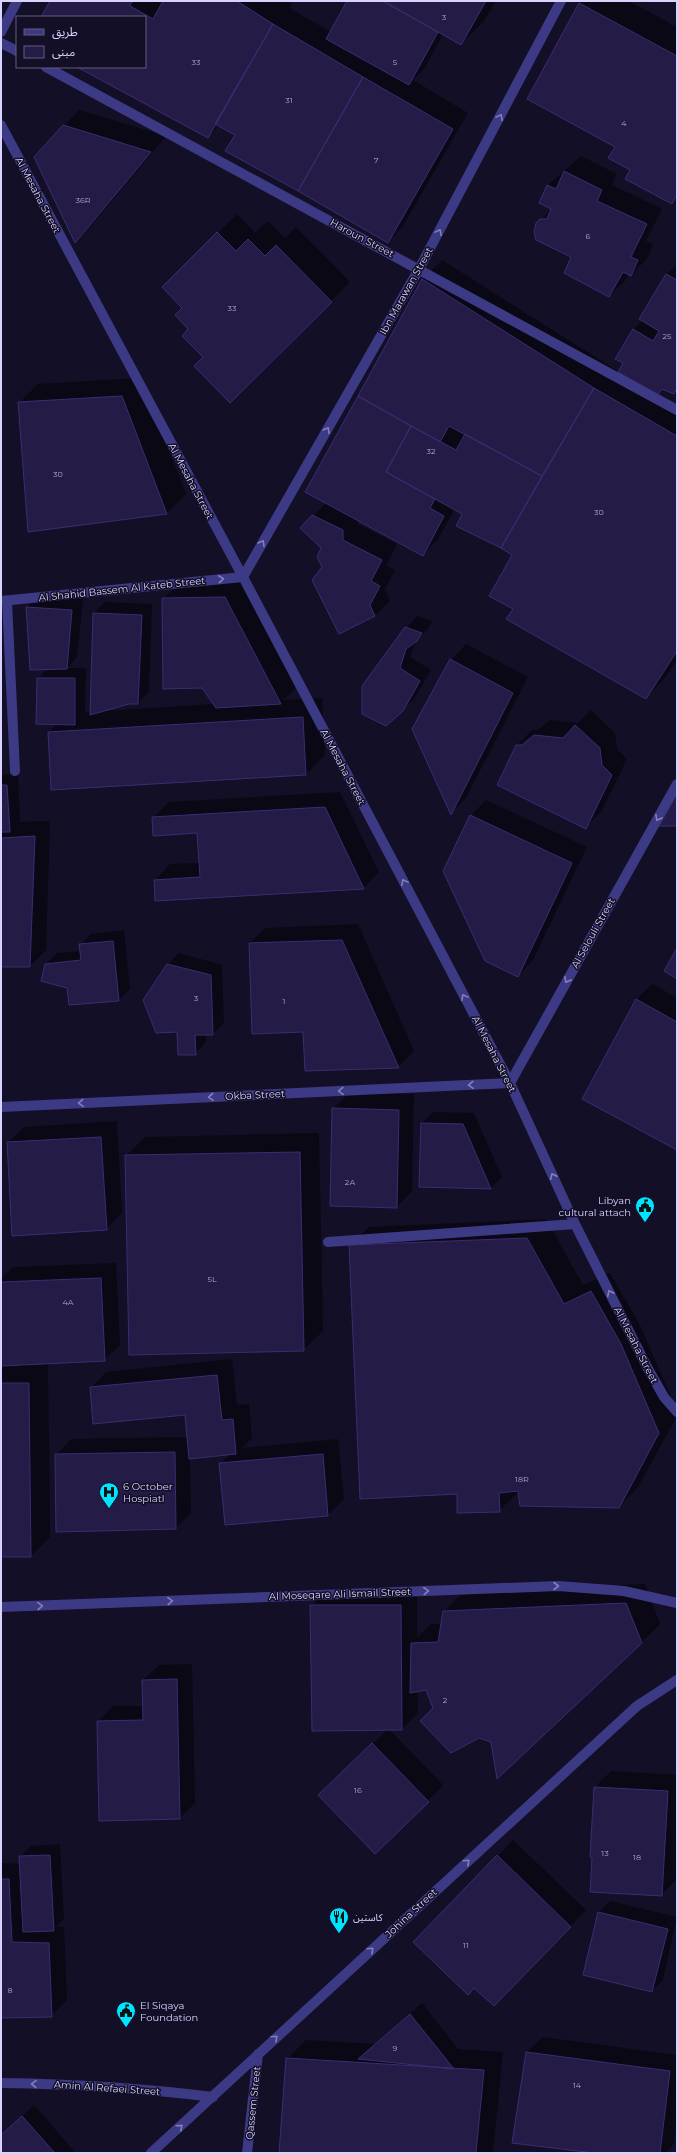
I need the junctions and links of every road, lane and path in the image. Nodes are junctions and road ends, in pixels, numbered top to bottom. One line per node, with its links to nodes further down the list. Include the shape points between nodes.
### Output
1 (17, 1): 3 (street)
2 (561, 1): 8 (street, Ibn Marawan Street, one-way to 2)
3 (1, 32)
4 (1, 43): 5 (street)
5 (16, 50)
6 (48, 68): 8 (street, Haroun Street)
7 (1, 126): 10 (street, Al Mesaha Street)
8 (419, 269): 9 (street, Haroun Street); 10 (street, Ibn Marawan Street, one-way to 8)
9 (677, 410)
10 (243, 577): 11 (street, Al Shahid Bassem Al Kateb Street, one-way to 10); 14 (street, Al Mesaha Street, one-way to 10)
11 (4, 601): 12 (street)
12 (15, 771)
13 (677, 784): 14 (street, Al Selouli Street, one-way to 14)
14 (510, 1083): 15 (street, Okba Street, one-way to 15); 16 (street, Al Mesaha Street, one-way to 14)
15 (1, 1107)
16 (575, 1224): 17 (street); 18 (street, Al Mesaha Street, one-way to 16, via 664,1397 647,1367)
17 (328, 1242)
18 (677, 1412)
19 (677, 1603): 20 (street, Al Moseqare Ali Ismail Street, one-way to 19, via 558,1586 624,1591)
20 (1, 1607)
21 (677, 1680): 22 (street, Johina Street, one-way to 21, via 637,1706)
22 (258, 2054): 24 (street, Johina Street); 26 (street, Qassem Street)
23 (1, 2083): 24 (street, Amin Al Refaei Street, one-way to 23, via 135,2088)
24 (213, 2097): 25 (street, Johina Street, one-way to 24)
25 (151, 2153)
26 (247, 2153)

